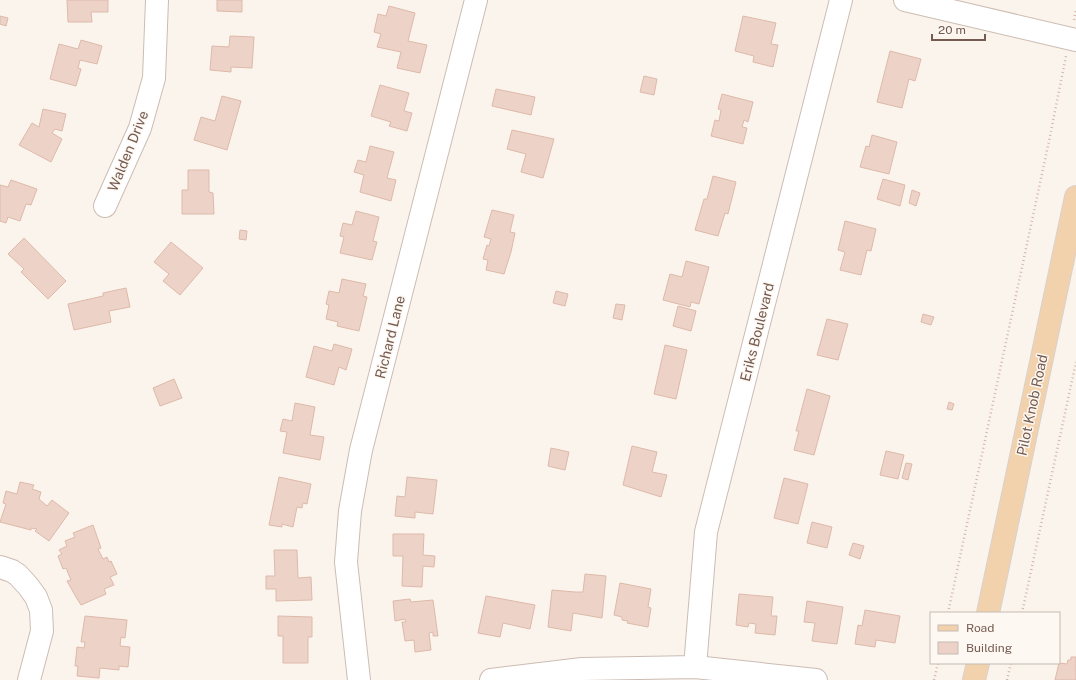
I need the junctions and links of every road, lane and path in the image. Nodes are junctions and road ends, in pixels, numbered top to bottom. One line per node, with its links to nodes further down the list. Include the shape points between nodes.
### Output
1 (157, 0): 8 (street, Walden Drive, via 154,78 140,128)
2 (476, 0): 19 (street, Richard Lane, via 361,450 350,511 346,562)
3 (841, 0): 17 (street, Eriks Boulevard, via 706,532)
4 (905, 0): 6 (street)
5 (1076, 9): 6 (path)
6 (1073, 39): 11 (path)
7 (1076, 197): 12 (main road, Pilot Knob Road)
8 (105, 206)
9 (1076, 362): 13 (path)
10 (0, 567): 18 (street, via 18,575 36,597 41,610 42,631)
11 (948, 612)
12 (988, 612)
13 (1022, 612)
14 (938, 664): 22 (path)
15 (978, 664): 23 (main road)
16 (1011, 664): 24 (path)
17 (696, 667): 20 (street, via 582,669); 21 (street)
18 (29, 680)
19 (359, 680)
20 (491, 680)
21 (816, 680)
22 (934, 680)
23 (974, 680)
24 (1007, 680)

